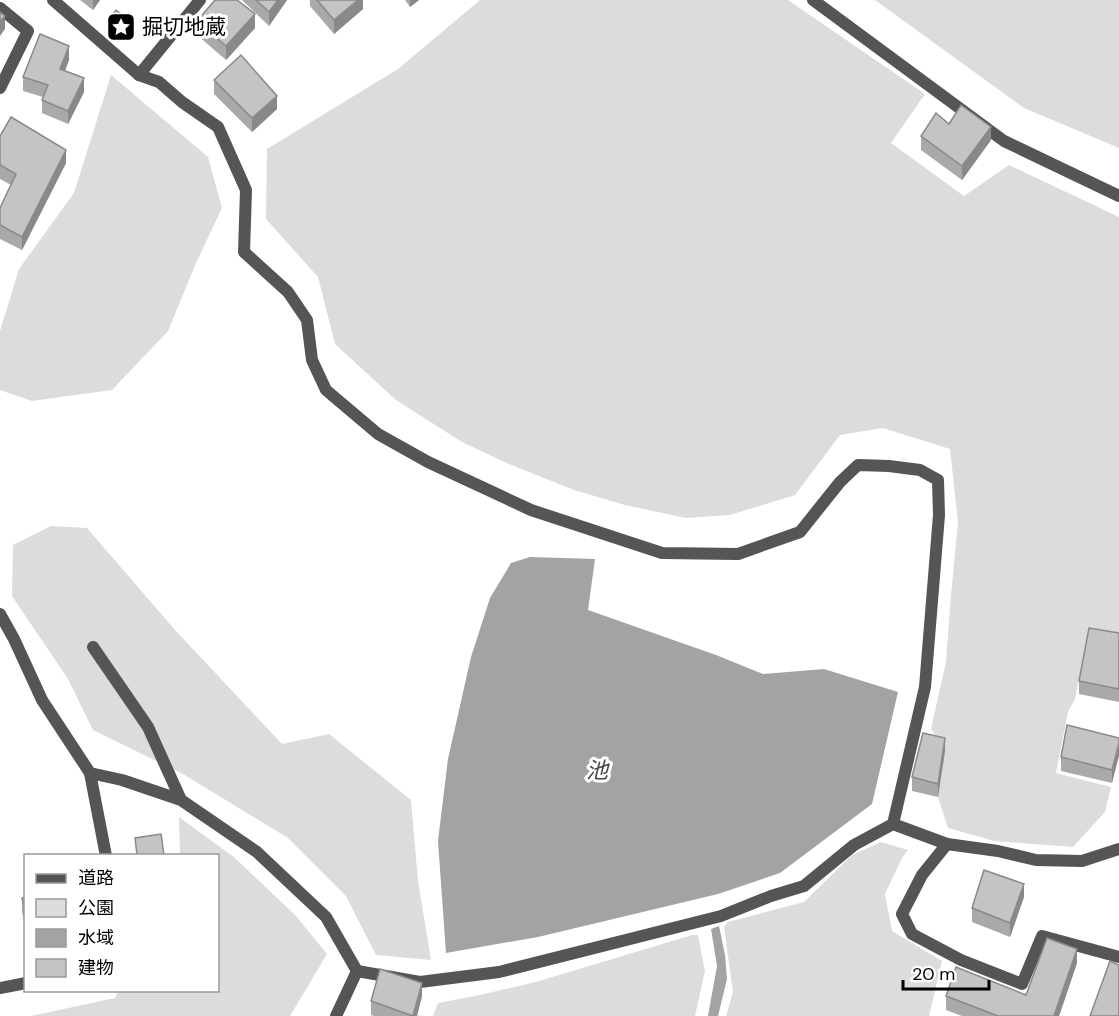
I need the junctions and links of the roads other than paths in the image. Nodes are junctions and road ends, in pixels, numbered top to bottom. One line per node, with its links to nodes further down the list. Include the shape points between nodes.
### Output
1 (53, 0): 5 (street)
2 (200, 0): 5 (street)
3 (813, 0): 7 (street, via 1004,141)
4 (0, 8): 6 (street, via 28,31)
5 (139, 75): 12 (street, via 159,82 218,127 246,190 244,252 288,292 306,320 312,360 326,390 378,434 428,462 531,510 662,553 738,554 800,532 858,465 920,470 938,480 939,515 925,687)
6 (0, 88)
7 (1119, 195)
8 (0, 614): 10 (street, via 42,700)
9 (93, 647): 11 (street, via 148,727)
10 (90, 773): 11 (street); 15 (street)
11 (182, 800): 17 (street, via 257,852 326,917)
12 (893, 824): 13 (street); 17 (street, via 854,845 804,886 721,916 499,972 420,982)
13 (947, 843): 14 (street, via 1036,860 1082,861); 16 (street, via 922,875 902,914 912,934 961,960 1022,984 1042,936)
14 (1119, 849)
15 (106, 854)
16 (1119, 957)
17 (357, 971): 20 (street)
18 (24, 983): 19 (street)
19 (0, 988)
20 (336, 1016)

